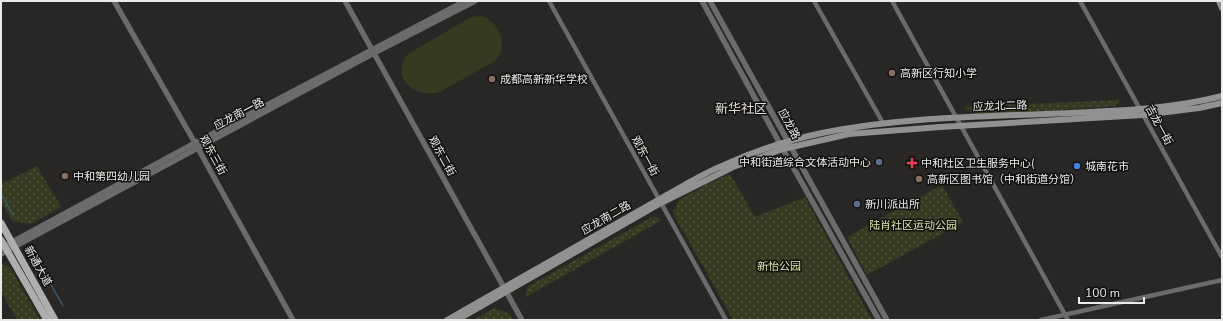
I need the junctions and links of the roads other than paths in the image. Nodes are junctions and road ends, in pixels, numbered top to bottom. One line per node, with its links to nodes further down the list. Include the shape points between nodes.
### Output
1 (114, 1): 21 (street, 观东三街)
2 (345, 1): 13 (street, 观东二街)
3 (465, 1): 13 (street, 应龙南一路)
4 (475, 1): 13 (street, 应龙南一路)
5 (549, 1): 23 (street, 观东一街)
6 (702, 1): 22 (street, 应龙路)
7 (710, 1): 20 (street, 应龙路)
8 (814, 1): 18 (street)
9 (892, 1): 17 (street)
10 (1080, 1): 16 (street, 吉龙一街)
11 (1219, 1): 12 (main road)
12 (1222, 8)
13 (373, 52): 21 (street, 应龙南一路); 29 (street, 观东二街)
14 (1222, 96): 16 (main road, 应龙北二路)
15 (1222, 103): 16 (main road, 应龙北二路, via 1199,108)
16 (1142, 112): 17 (main road, 应龙北二路); 19 (main road, 应龙北二路); 27 (street, 吉龙一街)
17 (957, 118): 18 (main road, 应龙北二路); 19 (street)
18 (883, 123): 20 (main road, 应龙北二路, via 821,133)
19 (961, 126): 20 (main road, 应龙北二路, via 849,134); 30 (street)
20 (789, 144): 22 (main road, 应龙北二路); 39 (street, 应龙路)
21 (196, 146): 25 (street, 应龙南一路); 33 (street, 观东三街)
22 (781, 146): 23 (main road, 应龙南二路, via 723,165); 38 (street, 应龙路)
23 (660, 201): 29 (main road, 应龙南二路); 37 (street, 观东一街)
24 (1, 223): 25 (main road, 新通大道)
25 (13, 244): 26 (street, 应龙南一路); 32 (main road, 新通大道)
26 (3, 248): 31 (main road, 新通大道)
27 (1222, 257)
28 (1222, 280): 30 (street)
29 (505, 290): 34 (main road, 应龙南二路); 35 (main road, 应龙南二路); 36 (street, 观东二街)
30 (1067, 318): 40 (street)
31 (47, 320)
32 (55, 320)
33 (293, 320)
34 (447, 320)
35 (457, 320)
36 (522, 320)
37 (726, 320)
38 (879, 320)
39 (887, 320)
40 (1041, 320)

